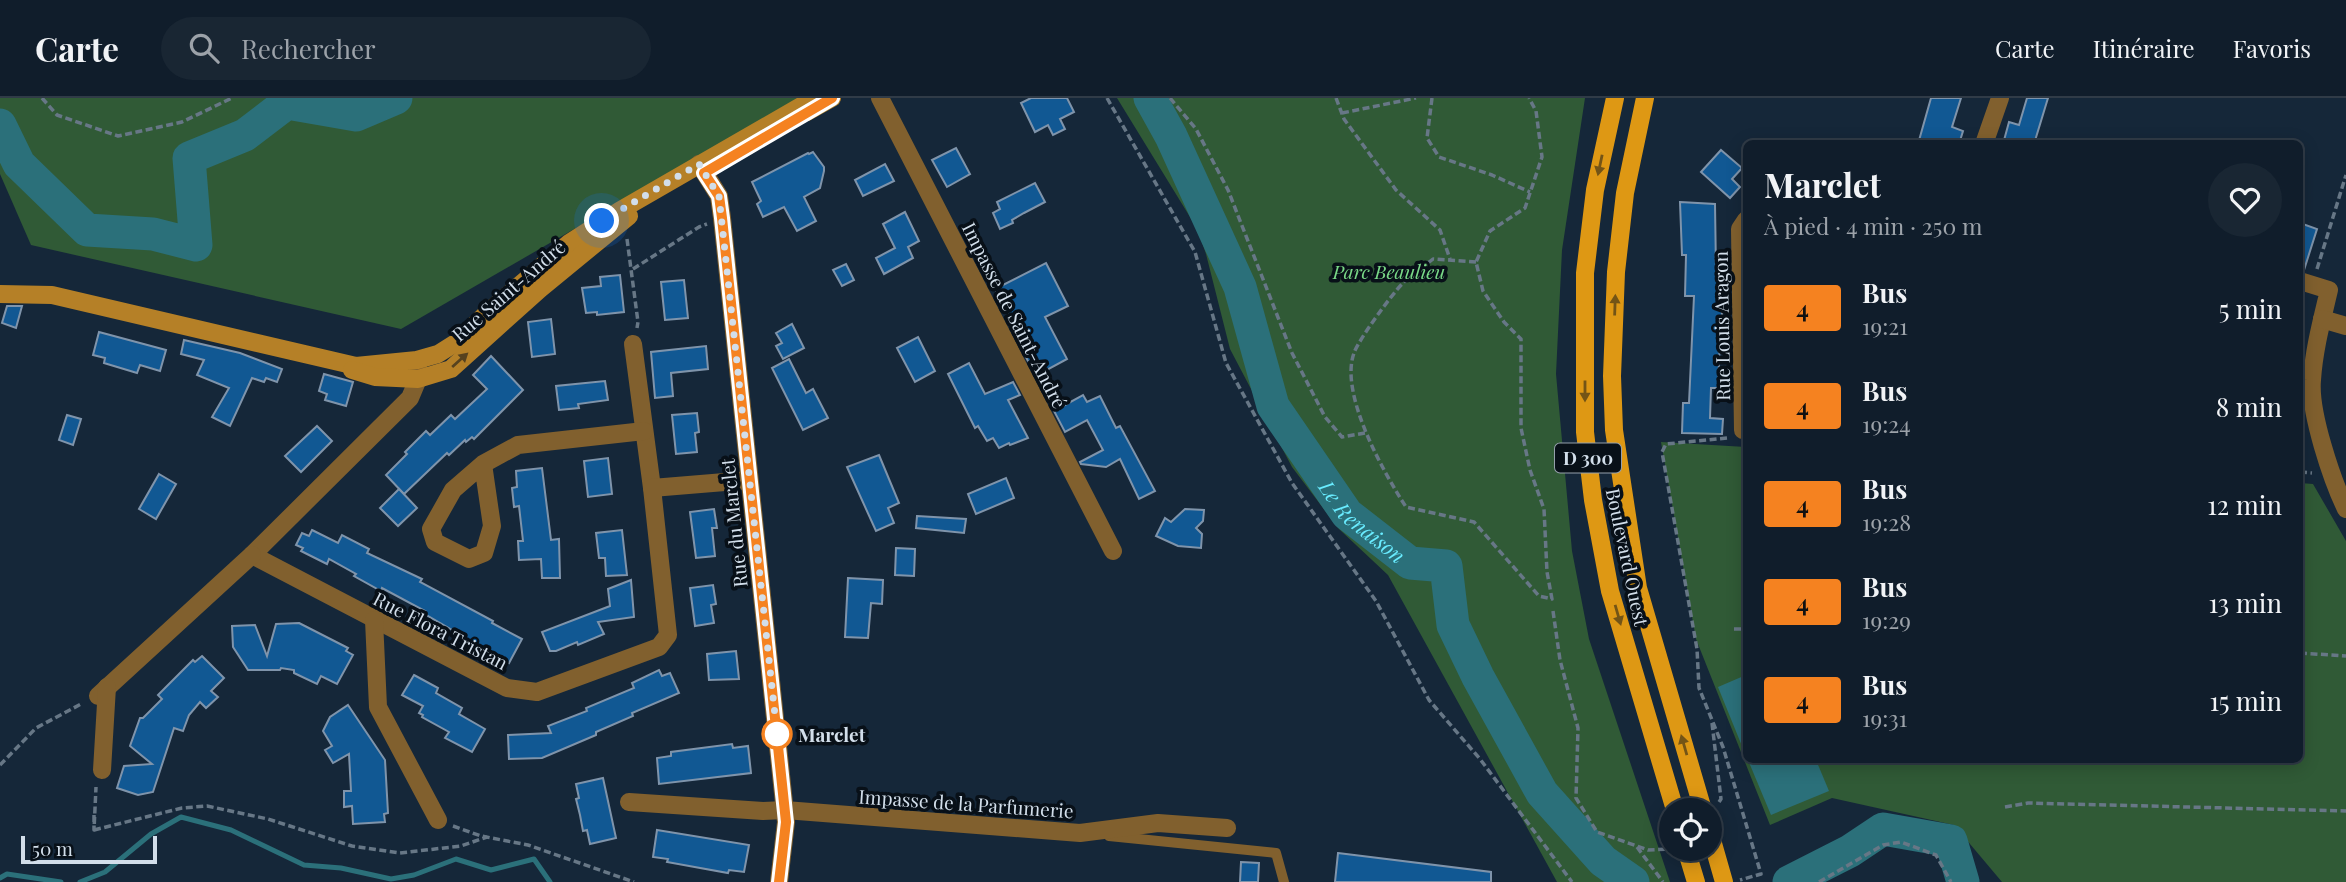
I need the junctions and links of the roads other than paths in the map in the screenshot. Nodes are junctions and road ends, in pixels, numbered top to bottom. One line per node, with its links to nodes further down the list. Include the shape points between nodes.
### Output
1 (815, 98): 8 (street, Rue Saint-André)
2 (832, 98): 8 (street, Rue Saint-André)
3 (880, 98): 25 (street, Impasse de Saint-André)
4 (1615, 98): 29 (main road, Boulevard Ouest / D 300, one-way to 29, via 1595,190 1585,273 1585,432 1610,591)
5 (1645, 98): 30 (main road, Boulevard Ouest / D 300, one-way to 5, via 1638,588 1614,430 1616,272 1625,193)
6 (2000, 98): 7 (street)
7 (1985, 140)
8 (701, 169): 17 (street, Rue Saint-André, via 569,243 457,342); 18 (street, Rue Saint-André, one-way to 8, via 451,369 624,219); 22 (street, Rue du Marclet, via 719,196)
9 (1743, 224): 15 (street, Rue Louis Aragon)
10 (2322, 288): 12 (street)
11 (0, 294): 16 (street, Rue Saint-André, via 52,295)
12 (2322, 319): 13 (street); 19 (street)
13 (2346, 326)
14 (633, 344): 20 (street, Rue Flora Tristan)
15 (1743, 350)
16 (302, 355): 17 (street, Rue Saint-André, via 356,366); 18 (street, Rue Saint-André, via 376,377)
17 (418, 360): 18 (street)
18 (418, 379): 26 (street, via 410,398)
19 (2305, 383): 24 (street)
20 (644, 431): 21 (street, via 518,444); 23 (street, Rue Flora Tristan)
21 (483, 464): 21 (street, via 453,489 431,529 435,542 468,559 484,554 492,526)
22 (749, 481): 23 (street); 32 (street, Rue du Marclet)
23 (652, 488): 27 (street, Rue Flora Tristan, via 668,635 659,647 537,692 507,688)
24 (2346, 509)
25 (1113, 551)
26 (252, 555): 27 (street, Rue Flora Tristan); 28 (street, via 103,692)
27 (374, 620): 33 (street, via 378,707)
28 (102, 770)
29 (1671, 798)
30 (1706, 798)
31 (629, 802): 32 (street, Impasse de la Parfumerie)
32 (785, 810): 35 (street, Impasse de la Parfumerie); 38 (street, Rue du Marclet)
33 (438, 820)
34 (1227, 828): 35 (street, Impasse de la Parfumerie, via 1158,823)
35 (1080, 833): 39 (lane, via 1276,853)
36 (1690, 861): 37 (main road)
37 (1695, 878)
38 (779, 882)
39 (1284, 882)

